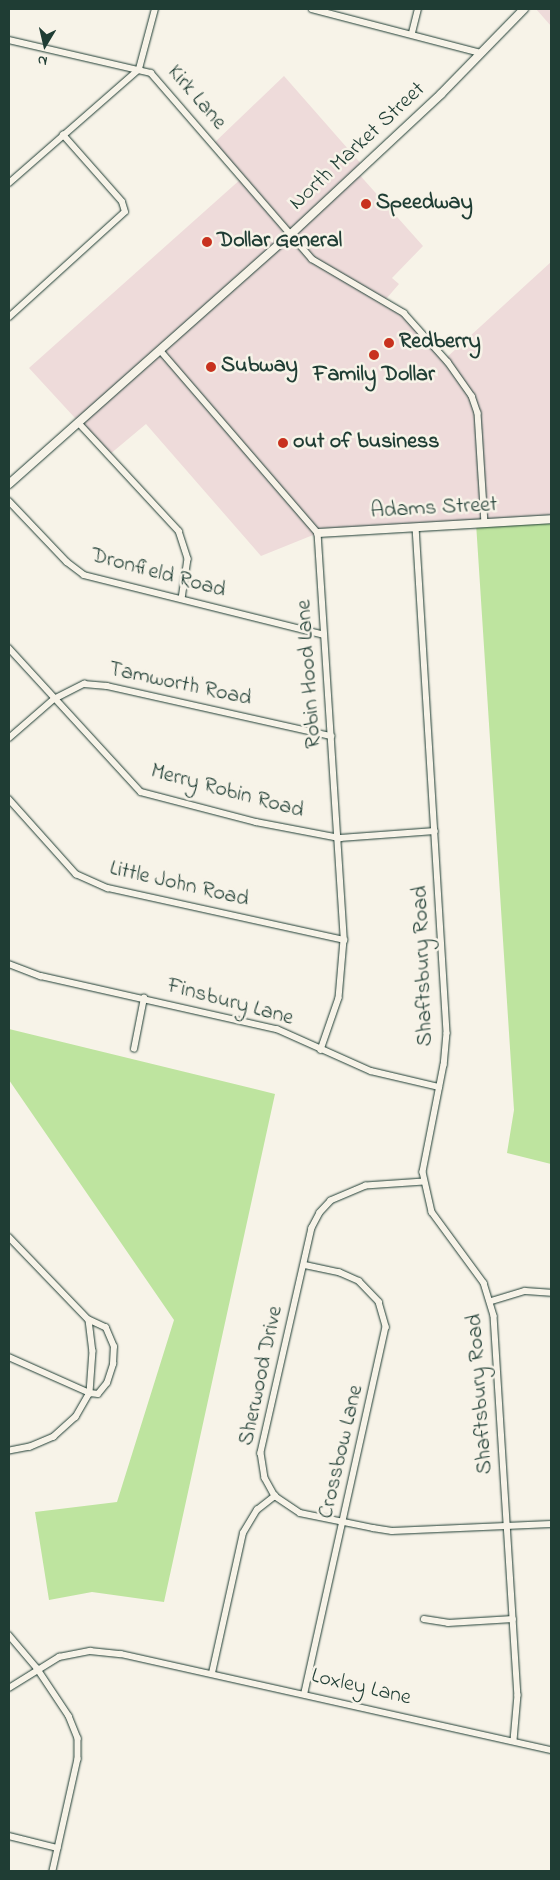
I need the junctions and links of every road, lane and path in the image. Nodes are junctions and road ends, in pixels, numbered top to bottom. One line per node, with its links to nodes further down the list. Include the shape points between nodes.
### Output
1 (155, 9): 8 (street)
2 (317, 9): 5 (street)
3 (418, 9): 5 (street)
4 (524, 9): 7 (street, North Market Street)
5 (412, 34): 7 (street)
6 (9, 40): 8 (street, Kirk Lane)
7 (481, 52): 11 (street, North Market Street)
8 (139, 69): 9 (street); 11 (street, Kirk Lane, via 151,73)
9 (63, 135): 10 (street); 12 (street, via 122,202 125,212)
10 (9, 183)
11 (290, 234): 13 (street, North Market Street); 18 (street, Kirk Lane, via 312,259 400,309 464,382 478,413)
12 (9, 317)
13 (160, 350): 14 (street, North Market Street); 20 (street)
14 (78, 422): 15 (street, North Market Street); 21 (street, via 179,531 188,559)
15 (9, 484)
16 (9, 501): 21 (street, Dronfield Road, via 67,562 84,575)
17 (551, 519): 18 (street, Adams Street)
18 (484, 523): 19 (street, Adams Street)
19 (416, 527): 20 (street, Adams Street); 28 (street, Shaftsbury Road)
20 (318, 533): 22 (street, Robin Hood Lane)
21 (182, 599): 22 (street, Dronfield Road)
22 (324, 635): 25 (street, Robin Hood Lane)
23 (9, 648): 24 (street, Merry Robin Road)
24 (54, 699): 25 (street, Tamworth Road, via 84,684 107,686); 26 (street, Tamworth Road); 29 (street, Merry Robin Road, via 141,792 256,822)
25 (331, 736): 29 (street, Robin Hood Lane)
26 (9, 738)
27 (9, 799): 30 (street, Little John Road, via 76,874 108,888)
28 (435, 831): 29 (street, Merry Robin Road); 35 (street, Shaftsbury Road, via 447,1033)
29 (340, 838): 30 (street, Robin Hood Lane)
30 (344, 940): 34 (street, Robin Hood Lane, via 339,998)
31 (9, 964): 32 (street, Finsbury Lane, via 41,976)
32 (144, 998): 33 (street); 34 (street, Finsbury Lane, via 276,1029)
33 (134, 1049)
34 (321, 1050): 35 (street, Finsbury Lane, via 371,1071)
35 (439, 1087): 36 (street, Shaftsbury Road, via 424,1153)
36 (424, 1182): 38 (street, Sherwood Drive, via 366,1186 331,1201 312,1228); 40 (street, Shaftsbury Road, via 428,1203 438,1222 484,1283)
37 (9, 1238): 41 (street)
38 (305, 1265): 45 (street, Sherwood Drive, via 261,1453 262,1470); 46 (street, Crossbow Lane, via 339,1272 359,1281 378,1302 386,1327)
39 (551, 1293): 40 (street, via 524,1291)
40 (492, 1301): 48 (street, Shaftsbury Road)
41 (89, 1320): 43 (street, via 94,1351); 43 (street, via 106,1328 114,1347 107,1383 98,1394)
42 (9, 1357): 43 (street)
43 (90, 1394): 44 (street, via 76,1416 54,1437 30,1447)
44 (9, 1450)
45 (275, 1496): 46 (street, via 300,1512); 53 (street, via 257,1510 243,1533)
46 (344, 1522): 48 (street, via 392,1531); 55 (street, Crossbow Lane)
47 (551, 1524): 48 (street)
48 (508, 1526): 50 (street, Shaftsbury Road)
49 (424, 1619): 50 (street, via 448,1623)
50 (513, 1619): 56 (street, Shaftsbury Road, via 518,1695)
51 (9, 1635): 52 (street)
52 (37, 1668): 53 (street, Loxley Lane, via 59,1657 90,1651); 54 (street, Loxley Lane); 59 (street, via 69,1716 78,1738 78,1759)
53 (212, 1673): 55 (street, Loxley Lane)
54 (9, 1688)
55 (305, 1693): 56 (street, Loxley Lane)
56 (514, 1741): 57 (street, Loxley Lane)
57 (551, 1750)
58 (9, 1836): 59 (street)
59 (58, 1848): 60 (street)
60 (53, 1871)

